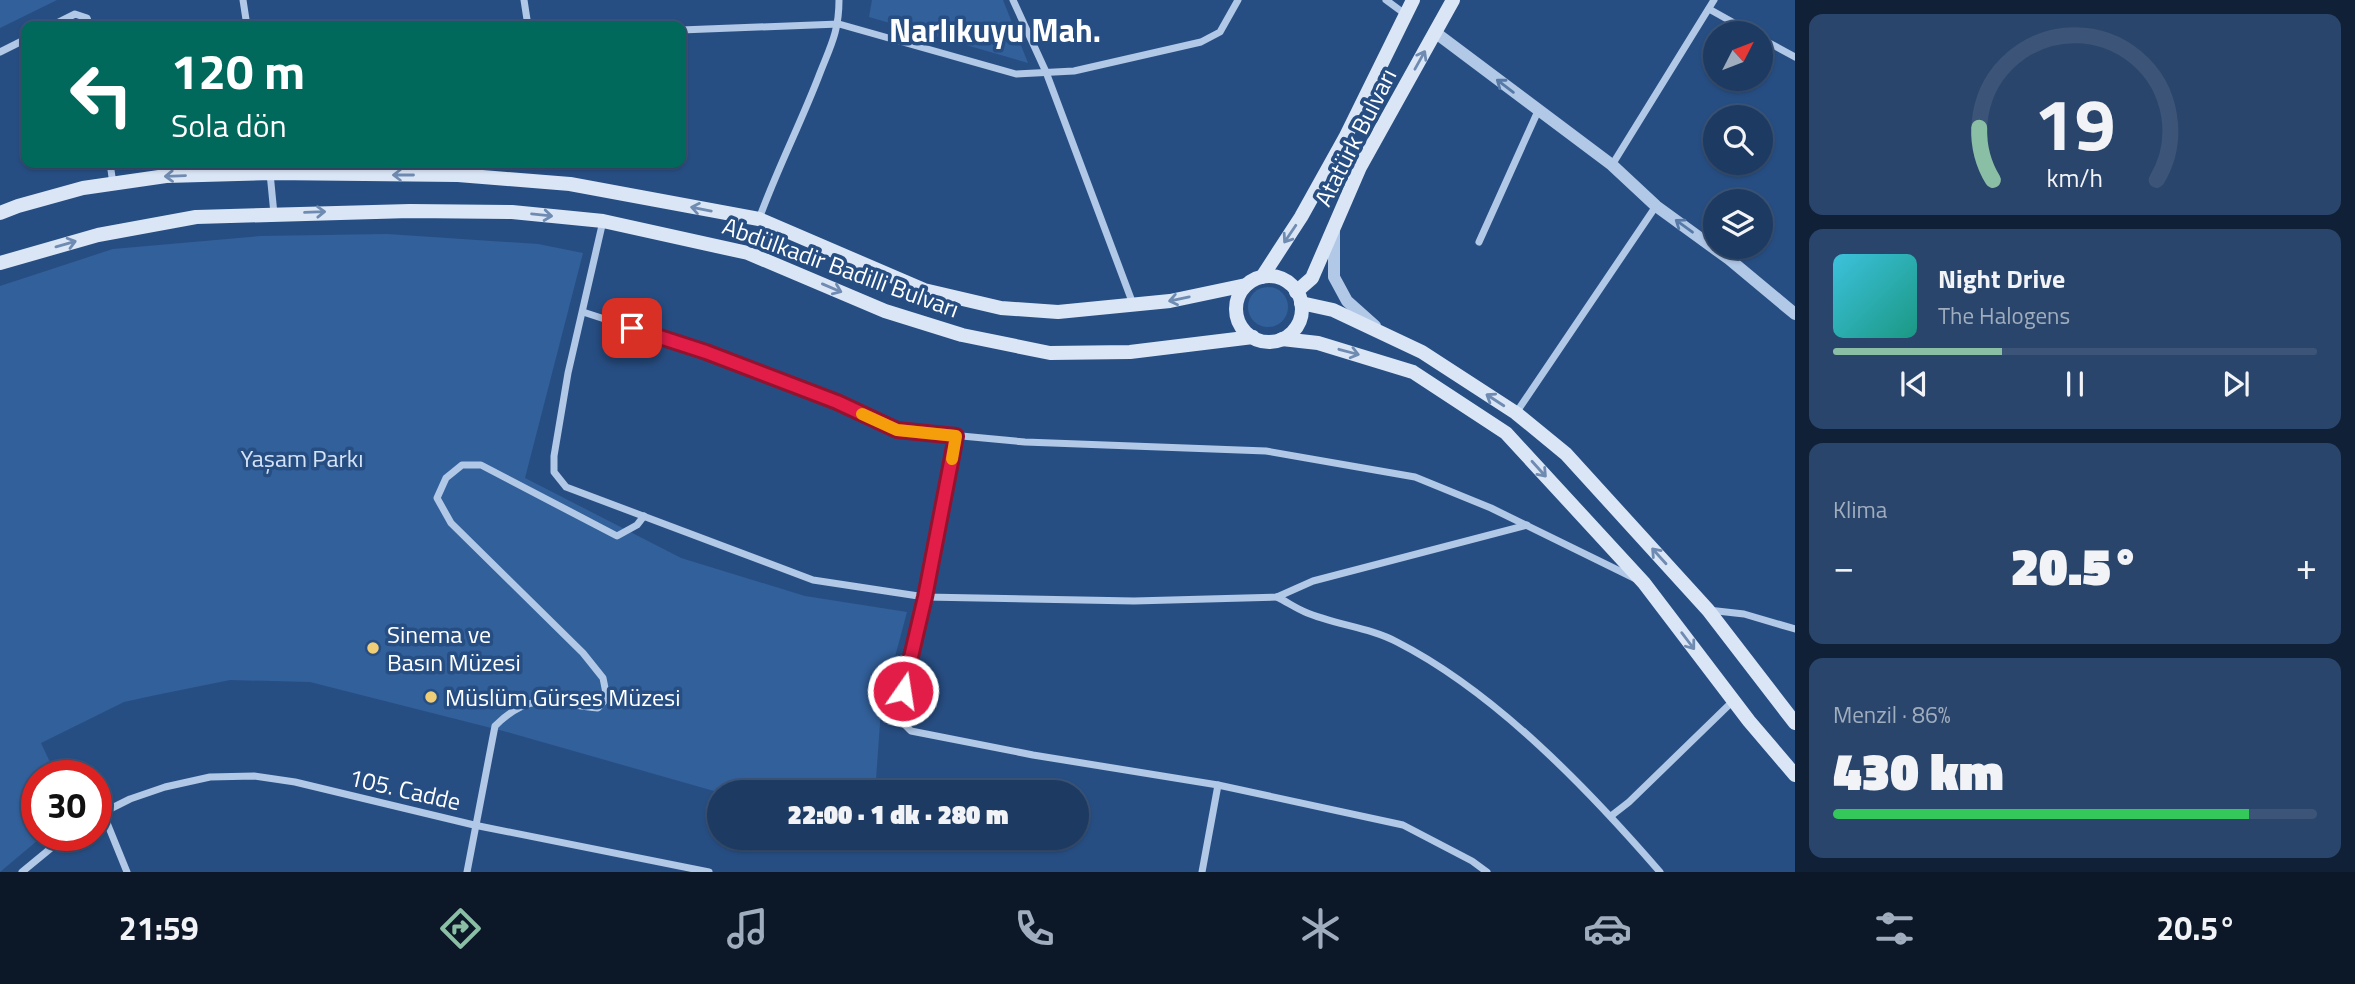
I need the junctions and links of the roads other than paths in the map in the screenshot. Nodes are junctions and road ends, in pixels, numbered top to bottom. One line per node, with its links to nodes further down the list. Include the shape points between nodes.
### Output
1 (243, 0): 14 (street)
2 (524, 0): 15 (street)
3 (839, 0): 17 (street)
4 (1013, 0): 24 (street)
5 (1238, 0): 24 (street, via 1220,32 1201,42 1074,71)
6 (1386, 0): 11 (street)
7 (1413, 0): 11 (main road, Atatürk Bulvarı)
8 (1453, 0): 19 (main road, Atatürk Bulvarı)
9 (1714, 0): 10 (street)
10 (1709, 9): 16 (street); 26 (street)
11 (1405, 14): 38 (main road, Atatürk Bulvarı, one-way to 38, via 1345,138)
12 (61, 21): 13 (street, via 75,14)
13 (88, 21)
14 (246, 21)
15 (527, 21)
16 (1730, 21)
17 (839, 24): 18 (street); 24 (street, via 1016,74); 33 (street)
18 (686, 30)
19 (1436, 33): 25 (street, one-way to 19); 35 (main road, Atatürk Bulvarı, one-way to 19, via 1360,167)
20 (21, 42): 22 (street)
21 (1773, 45): 23 (street)
22 (0, 52)
23 (1795, 57)
24 (1046, 72): 41 (street)
25 (1538, 110): 26 (street); 36 (street)
26 (1612, 165): 30 (street)
27 (111, 168): 29 (street)
28 (270, 168): 29 (main road, Abdülkadir Badilli Bulvarı, one-way to 29); 32 (street); 33 (main road, Abdülkadir Badilli Bulvarı, one-way to 28, via 570,184)
29 (113, 184): 31 (main road, Abdülkadir Badilli Bulvarı)
30 (1656, 206): 43 (street, one-way to 30); 47 (street)
31 (0, 213)
32 (274, 215): 34 (main road, Abdülkadir Badilli Bulvarı, one-way to 34, via 512,212); 37 (main road, Abdülkadir Badilli Bulvarı, one-way to 32, via 98,235 196,216)
33 (759, 219): 41 (main road, Abdülkadir Badilli Bulvarı, via 923,290 1001,308 1058,312)
34 (603, 221): 42 (street); 45 (main road, Abdülkadir Badilli Bulvarı, one-way to 45, via 748,253 886,311 962,335 1050,354 1130,352)
35 (1334, 228): 40 (main road, Atatürk Bulvarı); 44 (street, via 1334,276 1347,301)
36 (1479, 242)
37 (0, 263)
38 (1262, 277): 39 (main road); 40 (main road, via 1285,281)
39 (1246, 285): 41 (main road, Abdülkadir Badilli Bulvarı, one-way to 41); 45 (main road, via 1236,313)
40 (1299, 297): 44 (main road); 46 (main road, via 1301,311 1295,328)
41 (1133, 304)
42 (583, 312): 48 (street, via 706,352 897,430); 49 (street, via 568,373 554,472 566,487)
43 (1795, 314)
44 (1382, 334): 47 (main road, one-way to 44, via 1422,352)
45 (1252, 337): 46 (main road)
46 (1282, 339): 51 (main road, one-way to 51, via 1318,343 1413,372 1506,433)
47 (1516, 414): 54 (main road, one-way to 47, via 1566,454)
48 (956, 436): 50 (street, via 1266,452 1415,477); 52 (street)
49 (644, 516): 52 (street, via 813,580); 62 (street, via 617,536 481,465 462,465 446,478 437,498 451,523 583,653 603,678 607,698 598,708 541,700 510,712 495,726)
50 (1527, 525): 51 (street); 53 (street, via 1313,581)
51 (1644, 583): 56 (main road, one-way to 56)
52 (925, 597): 53 (street, via 1133,601); 59 (street, via 897,714 911,731)
53 (1278, 597): 61 (street, via 1305,612 1395,640 1461,680)
54 (1707, 610): 55 (street, via 1744,614); 57 (main road)
55 (1795, 629)
56 (1733, 701): 58 (main road); 61 (street)
57 (1795, 723)
58 (1795, 775)
59 (1218, 785): 69 (street); 70 (street, via 1404,825)
60 (112, 809): 62 (street, 105. Cadde, via 165,787 210,777 254,776)
61 (1611, 816): 71 (street)
62 (474, 825): 67 (street); 68 (street, 105. Cadde)
63 (112, 840): 66 (street)
64 (48, 851): 65 (street)
65 (22, 872)
66 (127, 872)
67 (467, 872)
68 (709, 872)
69 (1202, 872)
70 (1487, 872)
71 (1660, 872)

